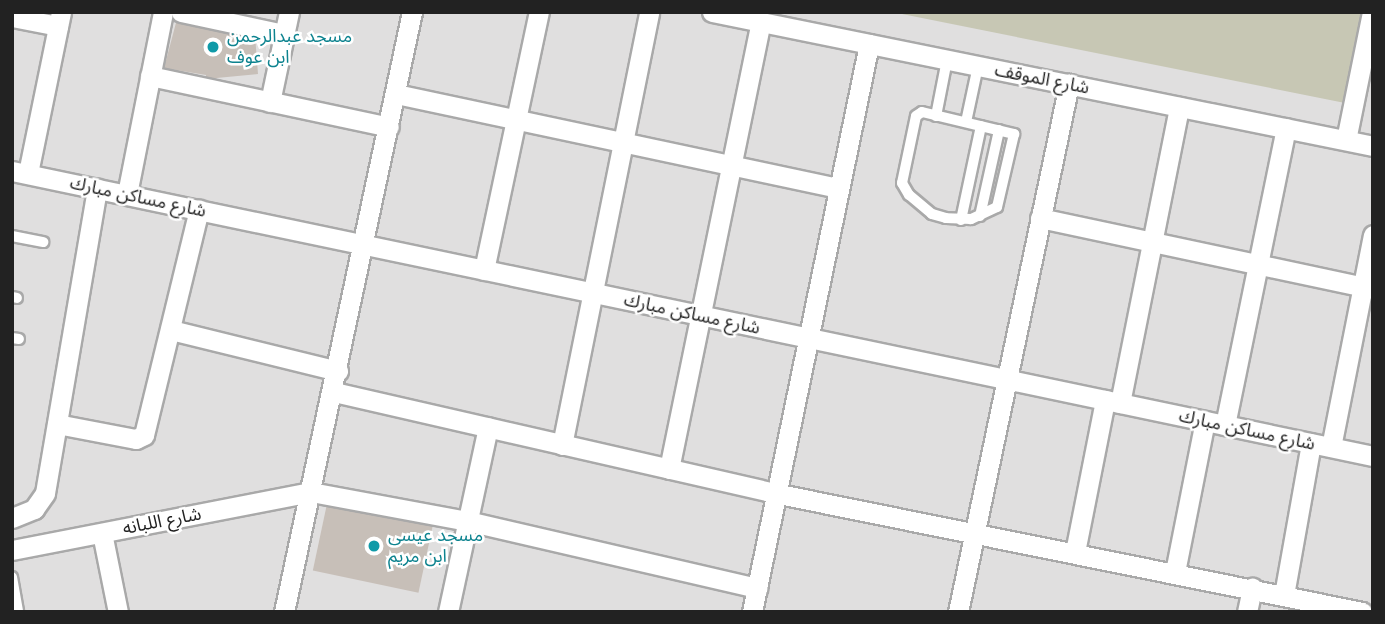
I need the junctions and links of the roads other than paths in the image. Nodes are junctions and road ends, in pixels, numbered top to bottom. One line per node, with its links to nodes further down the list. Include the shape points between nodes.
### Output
1 (163, 12): 16 (street)
2 (181, 12): 12 (street)
3 (289, 12): 12 (street)
4 (412, 12): 18 (street)
5 (539, 12): 22 (street)
6 (649, 12): 28 (street)
7 (712, 12): 11 (street, شارع الموقف)
8 (1373, 12): 29 (street)
9 (12, 17): 10 (street)
10 (59, 19): 32 (street)
11 (761, 22): 13 (street, شارع الموقف); 31 (street)
12 (285, 34): 19 (street)
13 (869, 44): 14 (street, شارع الموقف); 34 (street)
14 (947, 60): 15 (street, شارع الموقف); 21 (lane)
15 (978, 66): 17 (street, شارع الموقف); 23 (lane)
16 (150, 76): 19 (street); 35 (street)
17 (1069, 84): 20 (street, شارع الموقف); 38 (street)
18 (396, 94): 22 (street); 25 (street)
19 (270, 102): 25 (street)
20 (1179, 107): 26 (street, شارع الموقف); 43 (street)
21 (936, 116): 23 (lane); 39 (lane, via 916,116 902,183 926,210)
22 (515, 118): 28 (street); 46 (street)
23 (965, 122): 24 (lane)
24 (981, 126): 27 (lane); 39 (lane)
25 (389, 127): 44 (street)
26 (1286, 128): 29 (street, شارع الموقف); 45 (street)
27 (999, 130): 37 (lane); 37 (lane, via 1014,134 997,207)
28 (624, 139): 31 (street); 48 (street)
29 (1346, 140): 30 (street, شارع الموقف)
30 (1373, 146)
31 (730, 164): 34 (street); 49 (street)
32 (20, 172): 33 (street, شارع مساكن مبارك)
33 (97, 188): 35 (street, شارع مساكن مبارك); 57 (street)
34 (838, 188): 51 (street)
35 (127, 194): 36 (street, شارع مساكن مبارك)
36 (199, 210): 44 (street, شارع مساكن مبارك); 50 (street)
37 (980, 216): 39 (lane)
38 (1040, 218): 43 (street); 53 (street)
39 (961, 220)
40 (1373, 235): 47 (street)
41 (12, 236): 42 (lane)
42 (43, 242)
43 (1151, 242): 45 (street); 55 (street)
44 (365, 246): 46 (street, شارع مساكن مبارك); 52 (street)
45 (1256, 264): 47 (street); 58 (street)
46 (484, 270): 48 (street, شارع مساكن مبارك)
47 (1368, 288): 62 (street)
48 (593, 293): 49 (street, شارع مساكن مبارك); 61 (street)
49 (699, 315): 51 (street, شارع مساكن مبارك); 64 (street)
50 (171, 330): 52 (street); 57 (street, via 144,435 136,439)
51 (806, 338): 53 (street, شارع مساكن مبارك); 66 (street)
52 (338, 371): 54 (street)
53 (1006, 379): 55 (street, شارع مساكن مبارك); 70 (street)
54 (334, 392): 59 (street); 65 (street)
55 (1113, 402): 56 (street, شارع مساكن مبارك); 72 (street)
56 (1205, 421): 58 (street, شارع مساكن مبارك); 73 (street)
57 (57, 424): 67 (street, via 45,493 34,509)
58 (1225, 425): 60 (street, شارع مساكن مبارك)
59 (488, 428): 61 (street); 68 (street)
60 (1311, 443): 62 (street, شارع مساكن مبارك); 77 (street)
61 (562, 444): 64 (street)
62 (1331, 447): 63 (street, شارع مساكن مبارك)
63 (1373, 456)
64 (669, 469): 66 (street)
65 (311, 492): 68 (street); 69 (street, شارع اللبانه); 81 (street)
66 (774, 493): 70 (street); 75 (street)
67 (12, 518)
68 (467, 521): 75 (street); 82 (street)
69 (102, 533): 71 (street, شارع اللبانه); 80 (street)
70 (974, 533): 72 (street); 84 (street)
71 (12, 550)
72 (1074, 552): 73 (street)
73 (1175, 572): 76 (street)
74 (12, 577): 79 (lane)
75 (757, 588): 83 (street)
76 (1252, 589): 77 (street); 85 (street)
77 (1283, 595): 78 (street)
78 (1327, 608): 86 (street)
79 (18, 612)
80 (118, 612)
81 (284, 612)
82 (448, 612)
83 (752, 612)
84 (958, 612)
85 (1247, 612)
86 (1362, 612)

